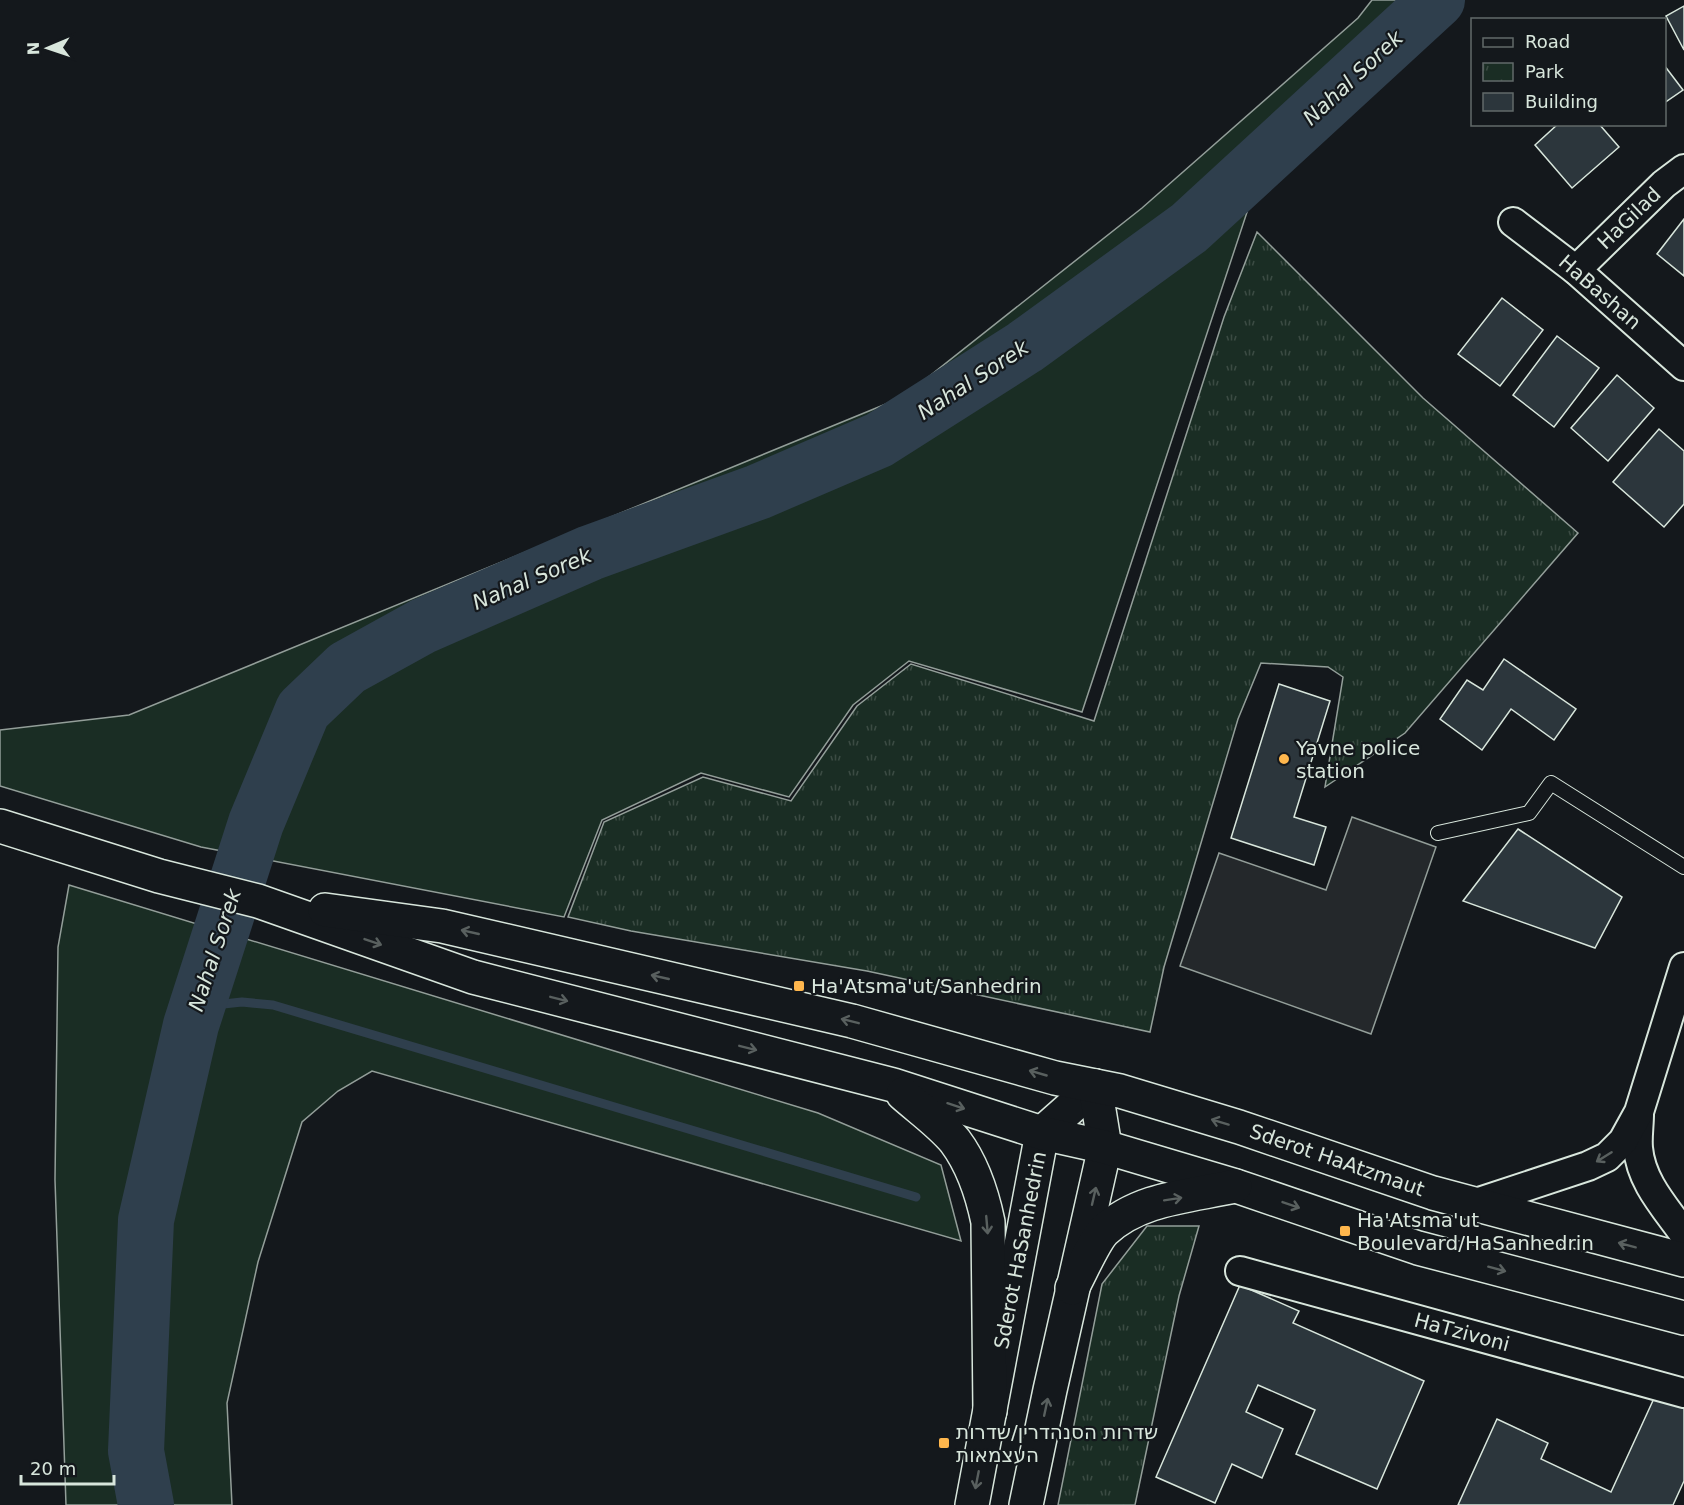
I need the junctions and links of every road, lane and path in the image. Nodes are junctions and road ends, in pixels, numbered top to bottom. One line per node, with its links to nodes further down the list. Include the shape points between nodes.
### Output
1 (1684, 169): 3 (street, HaGilad)
2 (1513, 222): 3 (street, HaBashan)
3 (1576, 270): 4 (street, HaBashan)
4 (1684, 366)
5 (0, 826): 8 (main road, via 159,876)
6 (1438, 833): 7 (lane, via 1529,813 1551,783)
7 (1684, 867)
8 (258, 902): 10 (main road, one-way to 10, via 473,977); 11 (main road, Sderot HaAtzmaut, one-way to 8, via 852,1022 442,926)
9 (1684, 967): 12 (street)
10 (893, 1085): 13 (main road, one-way to 13); 23 (main road, one-way to 23, via 955,1140 972,1168 982,1196 988,1222)
11 (1095, 1086): 13 (main road, Sderot HaSanhedrin); 14 (main road); 16 (main road, Sderot HaAtzmaut, one-way to 11, via 1239,1127)
12 (1640, 1112): 16 (street, one-way to 16, via 1623,1141 1607,1157); 17 (street, via 1638,1147 1648,1184)
13 (1042, 1133): 14 (main road); 23 (main road, Sderot HaSanhedrin)
14 (1105, 1147): 15 (main road); 20 (main road, one-way to 14)
15 (1236, 1186): 20 (main road, one-way to 15, via 1103,1232 1126,1215 1156,1202); 21 (main road, one-way to 21, via 1418,1248)
16 (1473, 1204): 18 (main road, Sderot HaAtzmaut, one-way to 16)
17 (1684, 1234)
18 (1684, 1260)
19 (1240, 1270): 22 (street, HaTzivoni)
20 (1072, 1288): 25 (main road, one-way to 20)
21 (1684, 1318)
22 (1684, 1393)
23 (990, 1411): 24 (main road, Sderot HaSanhedrin, one-way to 24)
24 (972, 1505)
25 (1026, 1505)

